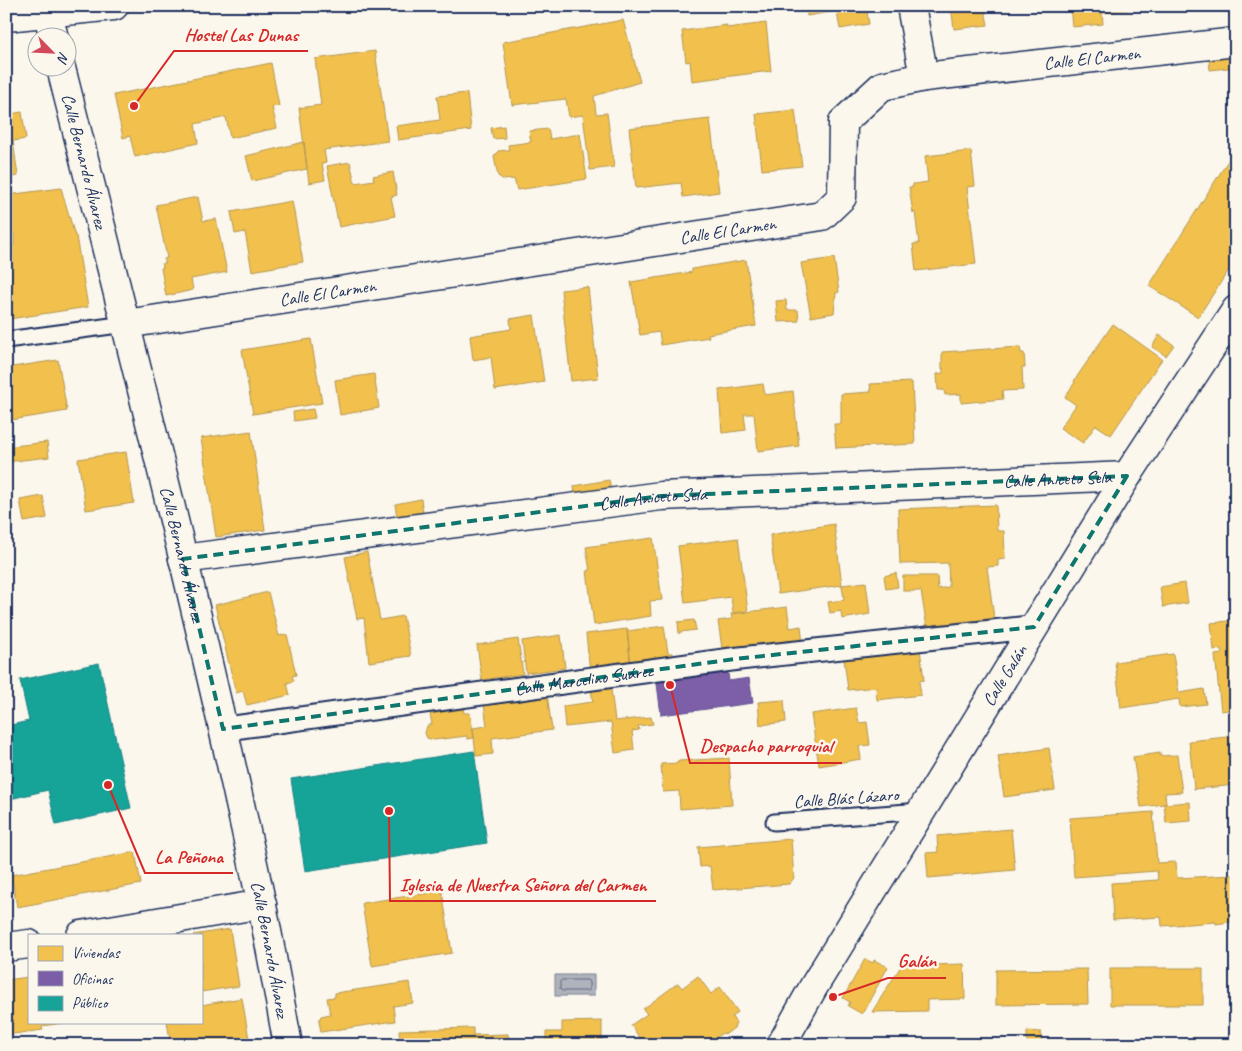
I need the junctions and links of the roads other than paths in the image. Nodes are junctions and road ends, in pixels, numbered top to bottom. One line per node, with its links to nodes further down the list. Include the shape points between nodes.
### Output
1 (114, 6): 4 (street)
2 (911, 6): 6 (street)
3 (6, 17): 4 (street)
4 (49, 18)
5 (1236, 42): 6 (street, Calle El Carmen)
6 (924, 77): 9 (street, Calle El Carmen, via 882,86 843,122 842,197 822,216)
7 (64, 78): 9 (street, Calle Bernardo Álvarez)
8 (1236, 310): 11 (street, Calle Galán)
9 (126, 324): 10 (lane); 12 (street, Calle Bernardo Álvarez)
10 (6, 340)
11 (1128, 476): 12 (street, Calle Aniceto Sela, via 661,496); 13 (street, Calle Galán)
12 (183, 559): 14 (street, Calle Bernardo Álvarez)
13 (1034, 628): 14 (street, Calle Marcelino Suárez, via 735,659); 15 (street, Calle Galán)
14 (223, 729): 17 (street, Calle Bernardo Álvarez)
15 (921, 811): 16 (lane, Calle Blás Lázaro); 22 (street, Calle Galán)
16 (774, 822)
17 (262, 904): 18 (street); 21 (street, Calle Bernardo Álvarez)
18 (87, 934)
19 (28, 944): 20 (street)
20 (6, 948)
21 (288, 1045)
22 (781, 1045)

